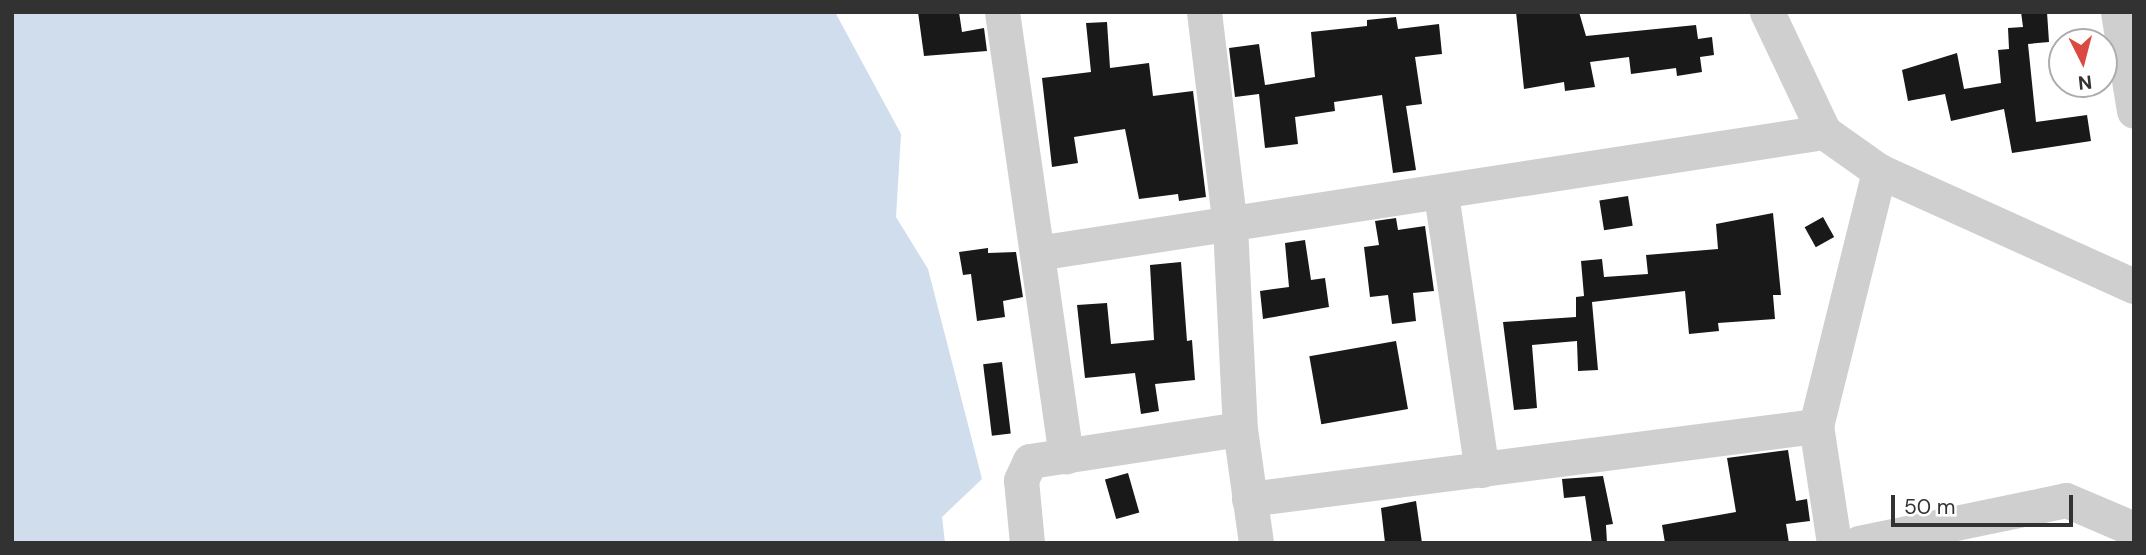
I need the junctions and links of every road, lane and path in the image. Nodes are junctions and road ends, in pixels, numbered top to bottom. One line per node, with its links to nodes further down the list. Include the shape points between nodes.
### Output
1 (1002, 12): 10 (street)
2 (1204, 12): 9 (street)
3 (1767, 12): 6 (street)
4 (2118, 12): 5 (street)
5 (2133, 103)
6 (1824, 132): 7 (street); 8 (street)
7 (1879, 171): 11 (street); 12 (street)
8 (1441, 194): 9 (street); 15 (street)
9 (1230, 226): 10 (street); 13 (street)
10 (1037, 253): 14 (street)
11 (2134, 286)
12 (1816, 426): 15 (street); 20 (street)
13 (1240, 429): 14 (street); 16 (street)
14 (1066, 456): 18 (street, via 1030,461 1022,472)
15 (1482, 470): 16 (street)
16 (1249, 499): 19 (street)
17 (2134, 529): 21 (street, via 2066,500)
18 (1027, 543)
19 (1256, 543)
20 (1834, 543)
21 (1859, 543)

